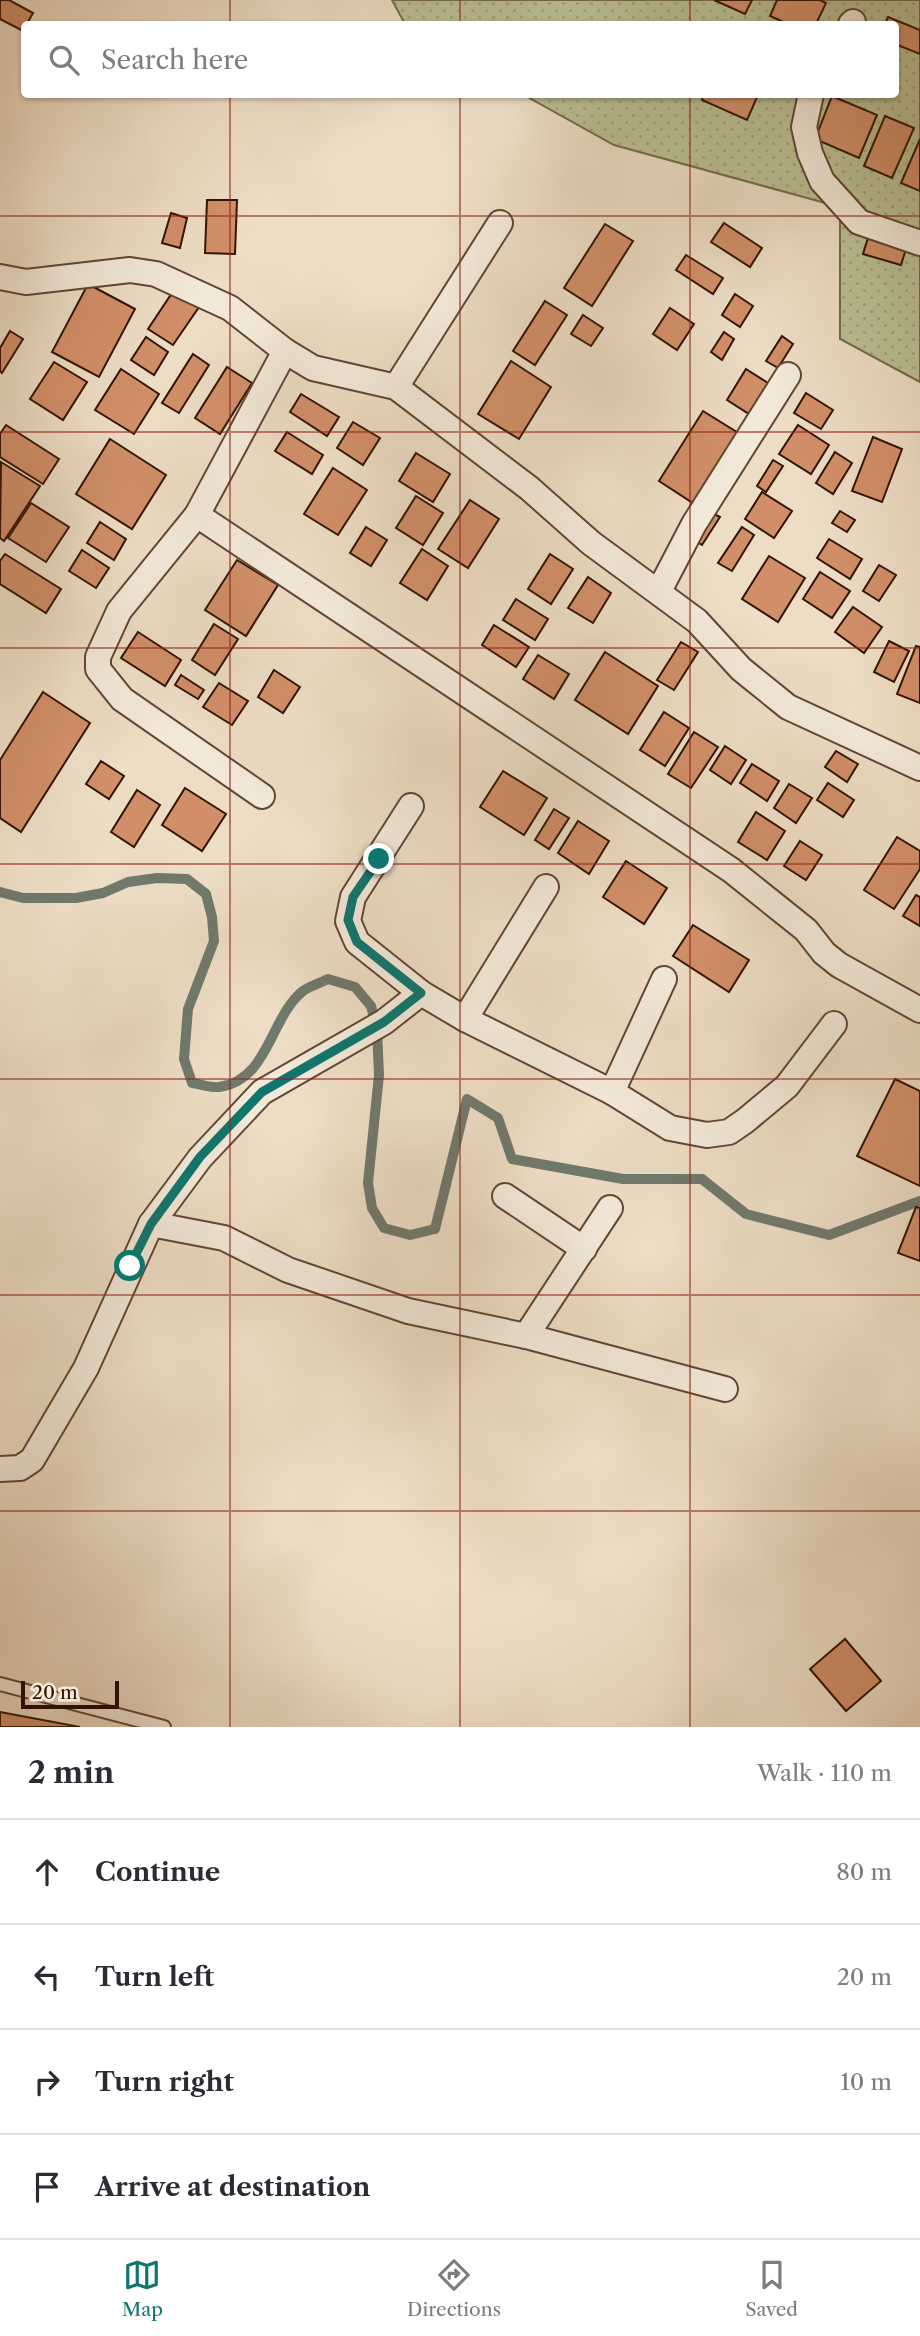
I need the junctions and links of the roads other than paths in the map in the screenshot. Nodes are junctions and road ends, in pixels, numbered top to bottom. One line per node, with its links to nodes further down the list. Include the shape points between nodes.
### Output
1 (810, 98): 3 (street, via 804,127 822,181 859,222)
2 (499, 223): 7 (street)
3 (920, 243)
4 (0, 277): 5 (street, via 26,282 130,270 156,274 230,308)
5 (285, 351): 7 (street, via 313,368); 8 (street)
6 (788, 375): 9 (street, via 694,524)
7 (396, 387): 9 (street, via 528,488 591,543)
8 (197, 515): 11 (street, via 119,611 102,644 98,669 122,699); 16 (street, via 731,870 806,930 839,965)
9 (659, 591): 10 (street, via 788,707)
10 (919, 764)
11 (262, 796)
12 (411, 806): 15 (street, via 353,897 348,920 357,942)
13 (546, 887): 17 (street)
14 (664, 979): 19 (street)
15 (421, 993): 17 (street); 22 (street, via 384,1022 262,1092 200,1157)
16 (920, 1010)
17 (466, 1018): 19 (street)
18 (834, 1024): 19 (street, via 787,1086 729,1132 707,1135 670,1128)
19 (612, 1092)
20 (505, 1196): 23 (street)
21 (610, 1208): 23 (street)
22 (151, 1224): 24 (street, via 224,1238 288,1270 408,1311); 26 (street, via 86,1368 32,1460 20,1468)
23 (584, 1249): 24 (street)
24 (526, 1336): 25 (street)
25 (724, 1389)
26 (0, 1469)
27 (0, 1685): 28 (lane)
28 (164, 1727)

